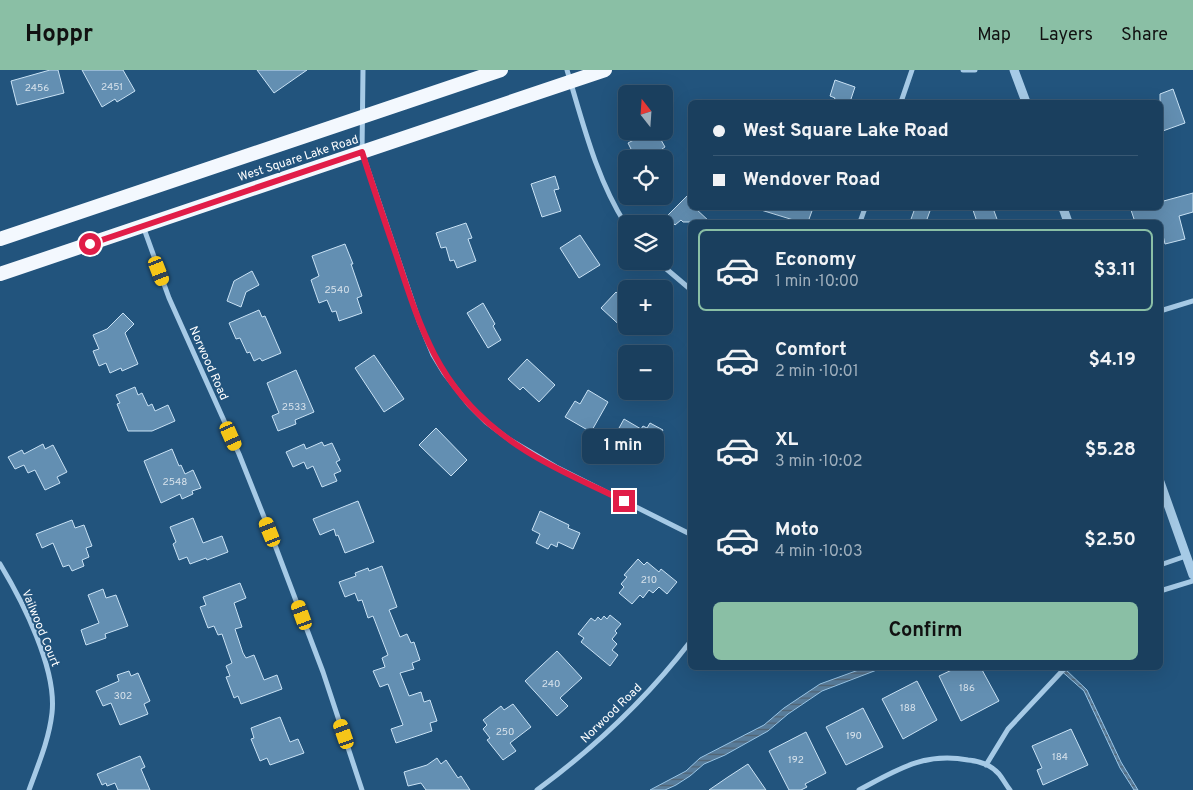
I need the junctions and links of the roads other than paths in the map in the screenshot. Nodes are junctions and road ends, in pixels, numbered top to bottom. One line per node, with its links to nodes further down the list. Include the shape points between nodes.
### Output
1 (363, 70): 11 (street)
2 (501, 70): 11 (highway, West Square Lake Road)
3 (606, 70): 8 (highway, West Square Lake Road)
4 (912, 70): 9 (street)
5 (963, 70): 6 (street)
6 (975, 70)
7 (1014, 70): 10 (street)
8 (569, 76): 12 (highway, West Square Lake Road); 13 (street, via 603,182)
9 (902, 100)
10 (1025, 100)
11 (363, 116): 12 (street); 15 (highway, West Square Lake Road)
12 (362, 152): 14 (highway, West Square Lake Road); 22 (street, via 425,338 444,373 464,398 498,432 528,452)
13 (620, 215)
14 (143, 225): 17 (highway, West Square Lake Road); 33 (street, Norwood Road, via 169,298 239,454 280,558 323,672)
15 (0, 240)
16 (668, 270): 18 (street)
17 (0, 274)
18 (688, 287)
19 (1193, 301): 20 (street)
20 (1163, 309)
21 (1163, 491): 23 (street)
22 (688, 533)
23 (1186, 556): 25 (street); 26 (street)
24 (0, 564): 32 (street, Vailwood Court, via 38,643 52,689 48,738)
25 (1163, 564)
26 (1193, 575)
27 (1193, 580): 28 (street)
28 (1163, 591)
29 (688, 644): 34 (street, Norwood Road, via 634,706)
30 (1063, 670): 31 (street, via 1008,729)
31 (986, 764): 35 (street, via 963,759 930,758 910,764); 36 (street)
32 (29, 790)
33 (362, 790)
34 (537, 790)
35 (859, 790)
36 (1010, 790)

